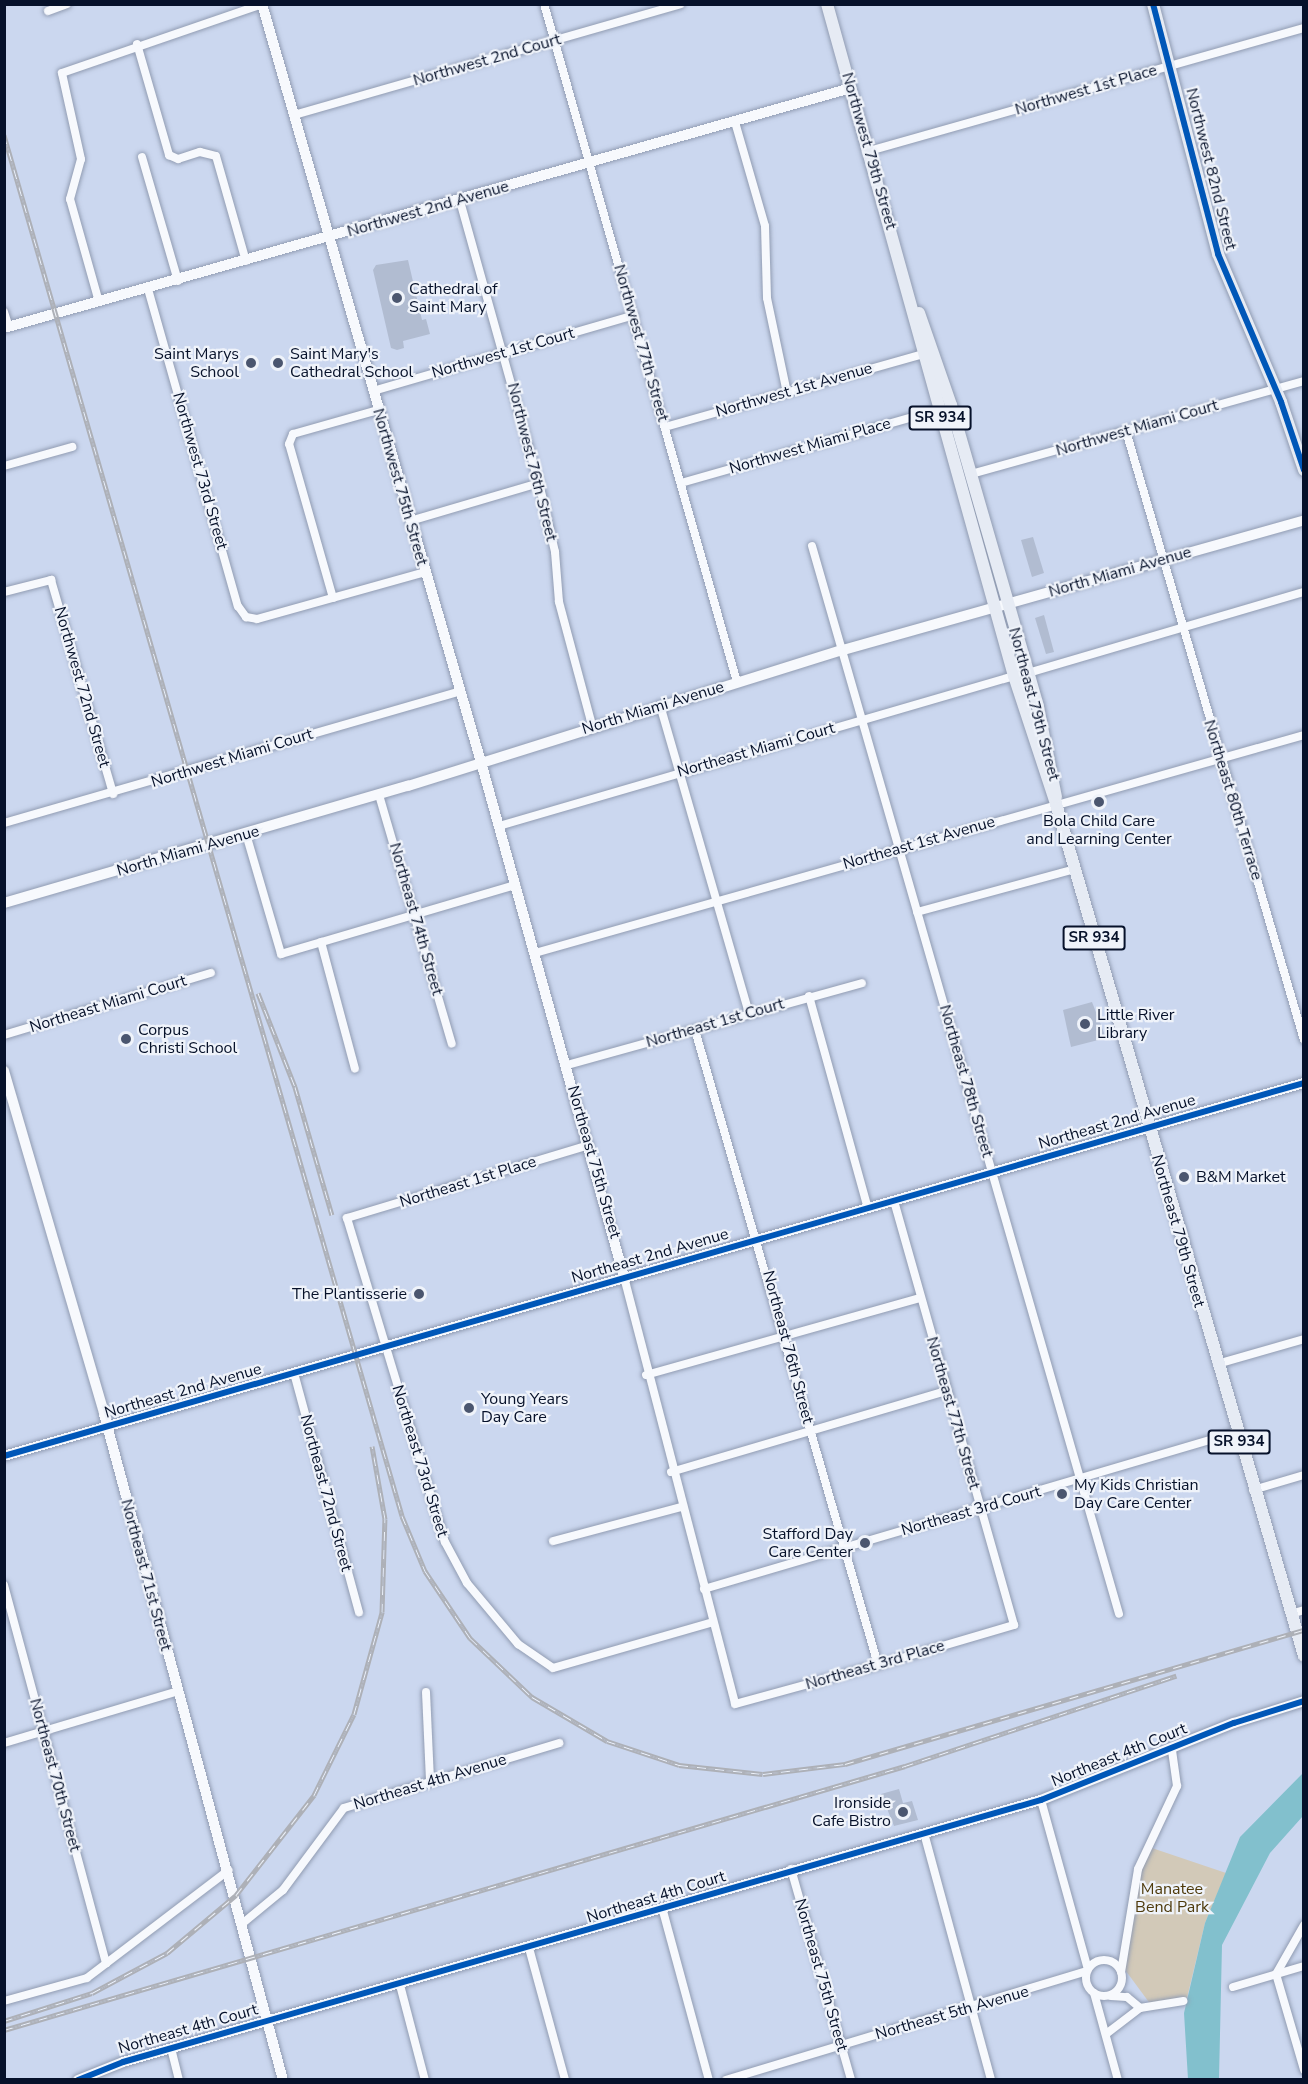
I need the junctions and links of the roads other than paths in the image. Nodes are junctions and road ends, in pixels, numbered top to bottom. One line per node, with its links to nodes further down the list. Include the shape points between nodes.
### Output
1 (67, 4): 7 (street)
2 (262, 4): 10 (street); 13 (street, Northwest 75th Street)
3 (544, 4): 9 (street, Northwest 77th Street)
4 (680, 4): 9 (street, Northwest 2nd Court)
5 (827, 4): 12 (main road, Northwest 79th Street / SR 934)
6 (1153, 4): 11 (main road, Northwest 82nd Street)
7 (48, 11)
8 (1304, 28): 11 (street, Northwest 1st Place)
9 (554, 40): 13 (street, Northwest 2nd Court); 17 (street, Northwest 77th Street)
10 (137, 44): 20 (street, via 169,155 178,159 210,153 216,156); 24 (street, via 62,73 81,159 70,199)
11 (1170, 66): 15 (street, Northwest 1st Place); 31 (main road, Northwest 82nd Street, via 1222,267)
12 (851, 88): 14 (street, Northwest 2nd Avenue); 15 (main road, Northwest 79th Street / SR 934)
13 (294, 115): 19 (street, Northwest 75th Street)
14 (735, 122): 17 (street, Northwest 2nd Avenue); 33 (street, via 765,226 767,298)
15 (869, 151): 23 (main road, Northwest 79th Street / SR 934)
16 (142, 157): 21 (street)
17 (589, 163): 18 (street, Northwest 2nd Avenue); 26 (street, Northwest 77th Street)
18 (460, 201): 19 (street, Northwest 2nd Avenue); 28 (street, Northwest 76th Street)
19 (329, 237): 20 (street, Northwest 2nd Avenue); 32 (street, Northwest 75th Street)
20 (246, 261): 21 (street, Northwest 2nd Avenue)
21 (178, 280): 22 (street, Northwest 2nd Avenue)
22 (148, 289): 24 (street, Northwest 2nd Avenue); 51 (street, Northwest 73rd Street, via 238,606 246,616 257,619)
23 (911, 298): 29 (main road, Northwest 79th Street / SR 934); 41 (main road, Northwest 79th Street, via 929,333)
24 (99, 302): 27 (street, Northwest 2nd Avenue)
25 (4, 312): 27 (street)
26 (634, 315): 28 (street, Northwest 1st Court); 36 (street, Northwest 77th Street)
27 (7, 328)
28 (504, 353): 32 (street, Northwest 1st Court); 42 (street, Northwest 76th Street)
29 (923, 354): 33 (street, Northwest 1st Avenue); 35 (main road, Northwest 79th Street / SR 934)
30 (1304, 381): 31 (street, Northwest Miami Court)
31 (1275, 389): 37 (street, Northwest Miami Court); 40 (main road, Northwest 82nd Street)
32 (373, 391): 34 (street, Northwest 75th Street)
33 (787, 393): 36 (street, Northwest 1st Avenue)
34 (378, 410): 44 (street, Northwest 75th Street); 51 (street, via 292,434 289,444)
35 (938, 410): 41 (main road); 43 (street, Northwest Miami Place); 53 (main road, Northwest 79th Street / SR 934)
36 (665, 427): 43 (street, Northwest 77th Street)
37 (1126, 431): 41 (street, Northwest Miami Court); 47 (street, Northeast 80th Terrace)
38 (72, 447): 39 (street)
39 (4, 466)
40 (1304, 470)
41 (971, 474): 52 (main road, Northwest 79th Street)
42 (539, 483): 44 (street); 62 (street, Northwest 76th Street, via 555,552 559,602)
43 (681, 483): 58 (street, Northwest 77th Street)
44 (410, 520): 48 (street, Northwest 75th Street)
45 (1304, 520): 47 (street, North Miami Avenue)
46 (812, 546): 55 (street, Northeast 78th Street)
47 (1162, 560): 52 (street, North Miami Avenue); 54 (street, Northeast 80th Terrace)
48 (424, 572): 51 (street); 59 (street, Northwest 75th Street)
49 (4, 592): 67 (street, Northwest 72nd Street, via 51,580)
50 (1304, 592): 54 (street)
51 (333, 598)
52 (1008, 604): 53 (street, North Miami Avenue); 56 (main road, Northeast 79th Street)
53 (995, 608): 55 (street, North Miami Avenue); 57 (main road, Northeast 79th Street / SR 934)
54 (1182, 628): 56 (street); 64 (street, Northeast 80th Terrace)
55 (843, 650): 58 (street, North Miami Avenue); 61 (street, Northeast 78th Street)
56 (1028, 673): 69 (main road, Northeast 79th Street, via 1056,778)
57 (1014, 676): 61 (street, Northeast Miami Court); 69 (main road, Northeast 79th Street / SR 934)
58 (736, 682): 60 (street, North Miami Avenue)
59 (460, 691): 65 (street, Northwest 75th Street); 67 (street, Northwest Miami Court)
60 (660, 705): 62 (street, North Miami Avenue); 66 (street)
61 (862, 719): 66 (street, Northeast Miami Court); 73 (street, Northeast 78th Street)
62 (592, 725): 65 (street, North Miami Avenue)
63 (1304, 735): 64 (street, Northeast 1st Avenue)
64 (1221, 758): 69 (street, Northeast 1st Avenue); 88 (street, Northeast 80th Terrace)
65 (481, 762): 68 (street, North Miami Avenue); 71 (street, Northeast 75th Street)
66 (678, 773): 71 (street, Northeast Miami Court); 76 (street)
67 (113, 794): 70 (street, Northwest Miami Court)
68 (379, 795): 72 (street, North Miami Avenue); 79 (street, Northeast 74th Street)
69 (1056, 804): 73 (street, Northeast 1st Avenue); 74 (main road, Northeast 79th Street / SR 934)
70 (4, 823)
71 (499, 826): 75 (street, Northeast 75th Street)
72 (246, 834): 77 (street, North Miami Avenue); 80 (street, via 281,954)
73 (898, 849): 76 (street, Northeast 1st Avenue); 78 (street, Northeast 78th Street)
74 (1075, 869): 78 (street); 94 (main road, Northeast 79th Street / SR 934)
75 (516, 885): 79 (street); 81 (street, Northeast 75th Street)
76 (717, 901): 81 (street, Northeast 1st Avenue); 85 (street)
77 (4, 903)
78 (917, 912): 96 (street, Northeast 78th Street)
79 (414, 914): 80 (street); 89 (street, Northeast 74th Street)
80 (321, 942): 91 (street)
81 (535, 954): 90 (street, Northeast 75th Street)
82 (211, 973): 87 (street, Northeast Miami Court)
83 (862, 983): 84 (street, Northeast 1st Court)
84 (809, 996): 85 (street, Northeast 1st Court); 98 (street)
85 (749, 1014): 86 (street, Northeast 1st Court)
86 (695, 1030): 90 (street, Northeast 1st Court); 100 (street, Northeast 76th Street)
87 (4, 1035)
88 (1304, 1041)
89 (452, 1044)
90 (567, 1065): 95 (street, Northeast 75th Street)
91 (355, 1069)
92 (4, 1071): 110 (street, Northeast 71st Street)
93 (1304, 1083): 94 (street, Northeast 2nd Avenue)
94 (1148, 1127): 96 (street, Northeast 2nd Avenue); 106 (main road, Northeast 79th Street / SR 934)
95 (589, 1145): 99 (street, Northeast 1st Place); 101 (street, Northeast 75th Street)
96 (992, 1173): 97 (street, Northeast 2nd Avenue); 116 (street, Northeast 78th Street)
97 (894, 1202): 98 (street, Northeast 2nd Avenue); 102 (street, Northeast 77th Street)
98 (868, 1209): 100 (street, Northeast 2nd Avenue)
99 (347, 1218): 105 (street, Northeast 73rd Street)
100 (757, 1240): 101 (street, Northeast 2nd Avenue); 103 (street, Northeast 76th Street)
101 (624, 1277): 105 (street, Northeast 2nd Avenue); 108 (street, Northeast 75th Street)
102 (920, 1298): 103 (street); 109 (street, Northeast 77th Street)
103 (783, 1336): 108 (street); 111 (street, Northeast 76th Street)
104 (1304, 1339): 106 (street)
105 (384, 1347): 107 (street, Northeast 2nd Avenue); 127 (street, Northeast 73rd Street, via 445,1542 467,1583 518,1644 553,1668)
106 (1217, 1364): 112 (main road, Northeast 79th Street / SR 934)
107 (294, 1373): 110 (street, Northeast 2nd Avenue); 124 (street, Northeast 72nd Street)
108 (646, 1375): 114 (street, Northeast 75th Street)
109 (947, 1391): 111 (street); 119 (street, Northeast 77th Street)
110 (106, 1427): 113 (street, Northeast 2nd Avenue); 131 (street, Northeast 71st Street)
111 (811, 1431): 114 (street); 121 (street, Northeast 76th Street)
112 (1236, 1432): 116 (street, Northeast 3rd Court); 117 (main road, Northeast 79th Street / SR 934)
113 (5, 1455)
114 (671, 1472): 118 (street, Northeast 75th Street)
115 (1304, 1475): 117 (street)
116 (1080, 1479): 119 (street, Northeast 3rd Court); 126 (street, Northeast 78th Street)
117 (1253, 1490): 125 (main road, Northeast 79th Street / SR 934)
118 (681, 1507): 120 (street); 123 (street, Northeast 75th Street)
119 (980, 1508): 121 (street, Northeast 3rd Court); 128 (street, Northeast 77th Street)
120 (553, 1541)
121 (844, 1548): 123 (street, Northeast 3rd Court); 130 (street, Northeast 76th Street)
122 (4, 1585): 135 (street, Northeast 70th Street)
123 (704, 1589): 127 (street, Northeast 75th Street)
124 (359, 1612)
125 (1297, 1612): 129 (main road, Northeast 79th Street / SR 934)
126 (1119, 1614)
127 (713, 1622): 134 (street, Northeast 75th Street)
128 (1014, 1625): 130 (street, Northeast 3rd Place)
129 (1304, 1656)
130 (878, 1665): 134 (street, Northeast 3rd Place)
131 (178, 1691): 135 (street); 143 (street, Northeast 71st Street)
132 (426, 1692): 139 (street)
133 (1304, 1701): 138 (street, Northeast 4th Court)
134 (735, 1704)
135 (44, 1731): 136 (street); 151 (street, Northeast 70th Street)
136 (4, 1743)
137 (559, 1743): 139 (street, Northeast 4th Avenue)
138 (1172, 1749): 140 (street, Northeast 4th Court); 148 (street, via 1177,1786 1138,1869)
139 (430, 1780): 145 (street, Northeast 4th Avenue, via 344,1808 282,1890)
140 (1041, 1800): 141 (street, Northeast 4th Court); 149 (street)
141 (924, 1833): 142 (street, Northeast 4th Court); 165 (street)
142 (791, 1869): 144 (street, Northeast 4th Court); 170 (street, Northeast 75th Street)
143 (229, 1870): 145 (street, Northeast 71st Street); 151 (street)
144 (663, 1911): 147 (street, Northeast 4th Court); 178 (street)
145 (243, 1923): 168 (street, Northeast 71st Street)
146 (1304, 1924): 155 (street)
147 (529, 1947): 158 (street, Northeast 4th Court); 177 (street)
148 (1123, 1947): 150 (street); 154 (street)
149 (1084, 1955): 150 (street); 153 (street)
150 (1104, 1961): 153 (street); 154 (street)
151 (106, 1964): 163 (street, via 87,1978)
152 (1304, 1966): 155 (street)
153 (1088, 1970): 156 (street, Northeast 5th Avenue); 160 (street)
154 (1121, 1972): 157 (street)
155 (1276, 1974): 159 (street); 172 (street)
156 (1074, 1978): 160 (street); 165 (street, Northeast 5th Avenue)
157 (1122, 1982): 161 (street); 162 (street)
158 (400, 1984): 168 (street, Northeast 4th Court); 176 (street)
159 (1233, 1987)
160 (1091, 1990): 161 (street); 167 (street)
161 (1108, 1996): 162 (street); 167 (street)
162 (1127, 1997): 166 (street)
163 (4, 2001)
164 (1183, 2001): 166 (street)
165 (971, 2008): 170 (street, Northeast 5th Avenue); 181 (street)
166 (1140, 2008): 169 (street)
167 (1099, 2010): 169 (street)
168 (267, 2021): 171 (street, Northeast 4th Court); 175 (street, Northeast 71st Street)
169 (1106, 2034): 182 (street)
170 (841, 2045): 179 (street, Northeast 5th Avenue); 180 (street, Northeast 75th Street)
171 (171, 2048): 173 (street, Northeast 4th Court); 174 (street)
172 (1304, 2070)
173 (78, 2079)
174 (179, 2079)
175 (283, 2079)
176 (425, 2079)
177 (565, 2079)
178 (709, 2079)
179 (726, 2079)
180 (851, 2079)
181 (991, 2079)
182 (1118, 2079)

